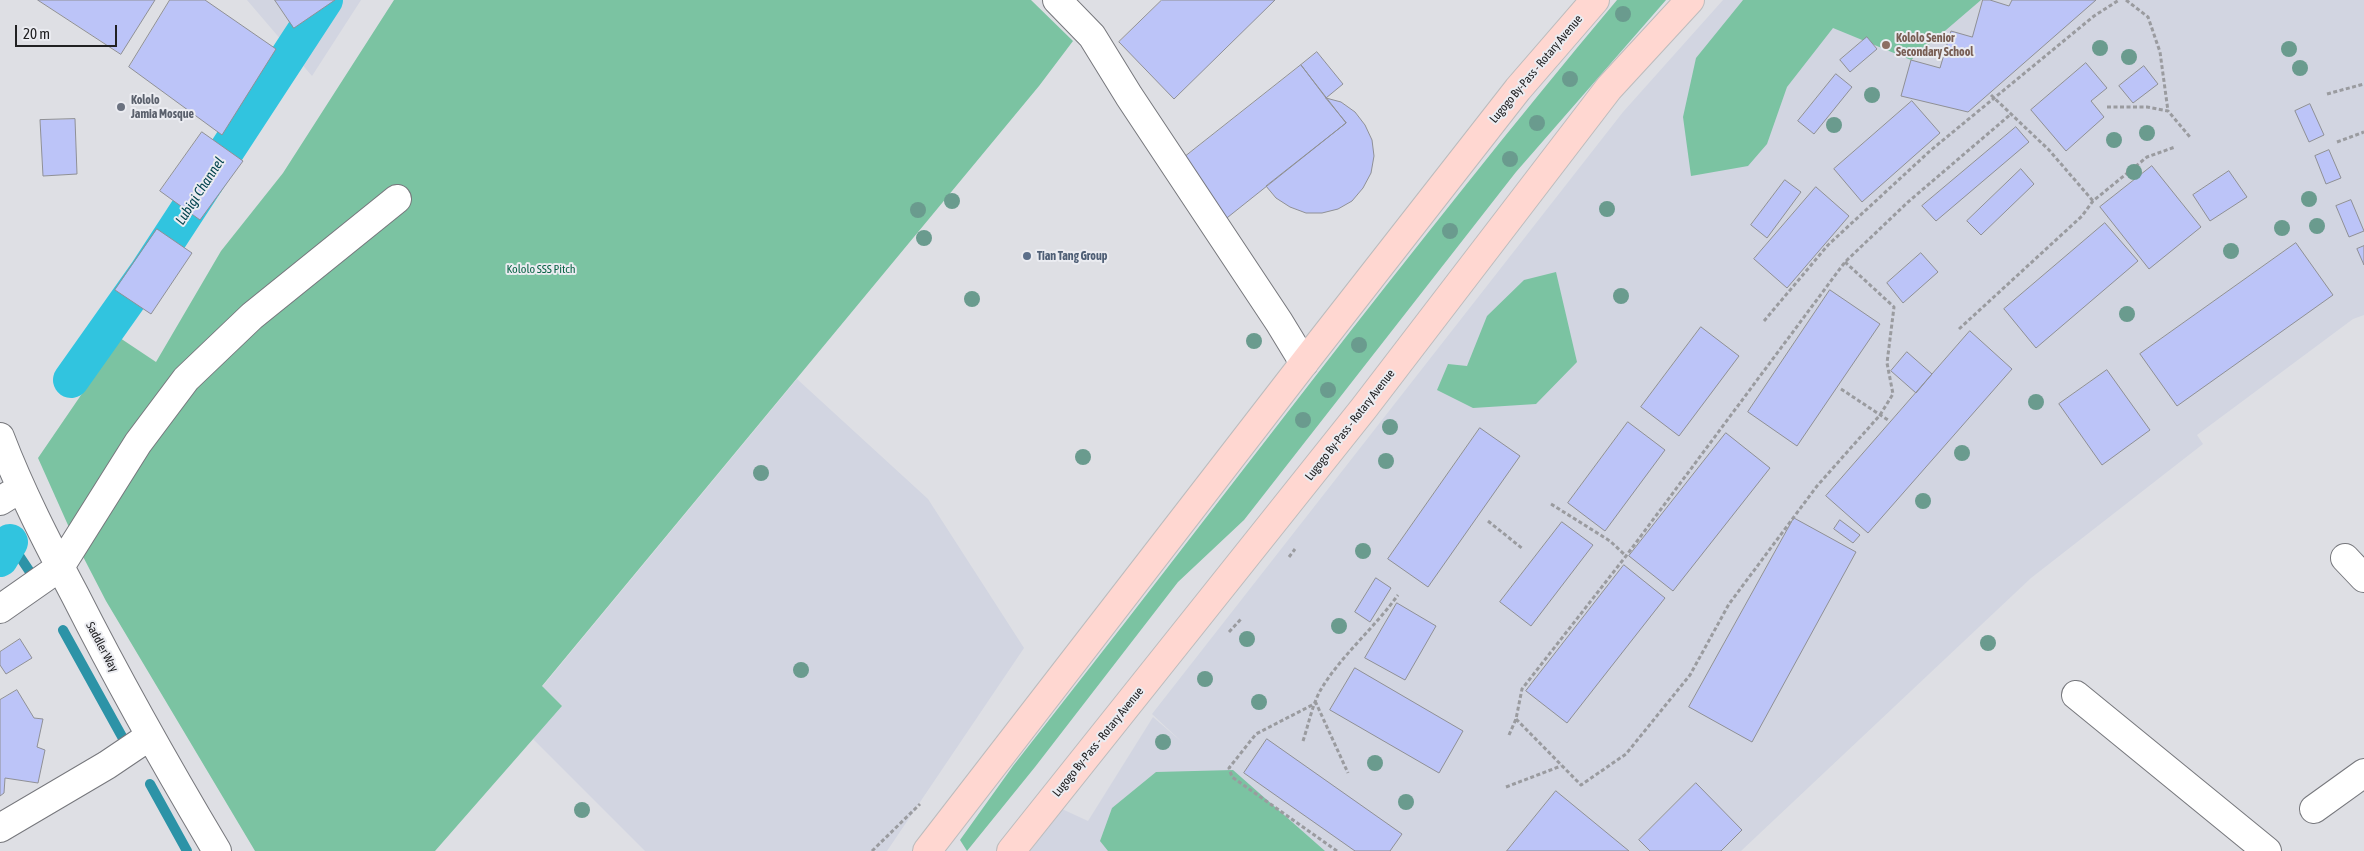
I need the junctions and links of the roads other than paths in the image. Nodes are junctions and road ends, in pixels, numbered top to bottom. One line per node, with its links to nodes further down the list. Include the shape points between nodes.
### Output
1 (1057, 0): 5 (street, via 1092,36)
2 (1595, 0): 5 (main road, Lugogo By-Pass - Rotary Avenue, via 1524,82)
3 (1690, 0): 19 (main road, Lugogo By-Pass - Rotary Avenue, via 1609,88 1364,408)
4 (397, 199): 9 (street, via 252,316 186,379 138,443)
5 (1304, 363): 18 (main road, Lugogo By-Pass - Rotary Avenue)
6 (0, 437): 7 (street, Saddler Way)
7 (10, 495): 9 (street, Saddler Way)
8 (2346, 558): 10 (street)
9 (60, 567): 11 (street); 13 (street, Saddler Way)
10 (2364, 578)
11 (0, 609)
12 (2076, 695): 20 (street)
13 (150, 736): 16 (street, via 107,766); 17 (street, Saddler Way)
14 (2364, 773): 15 (street)
15 (2314, 809)
16 (0, 828)
17 (217, 851)
18 (927, 851)
19 (1011, 851)
20 (2266, 851)

